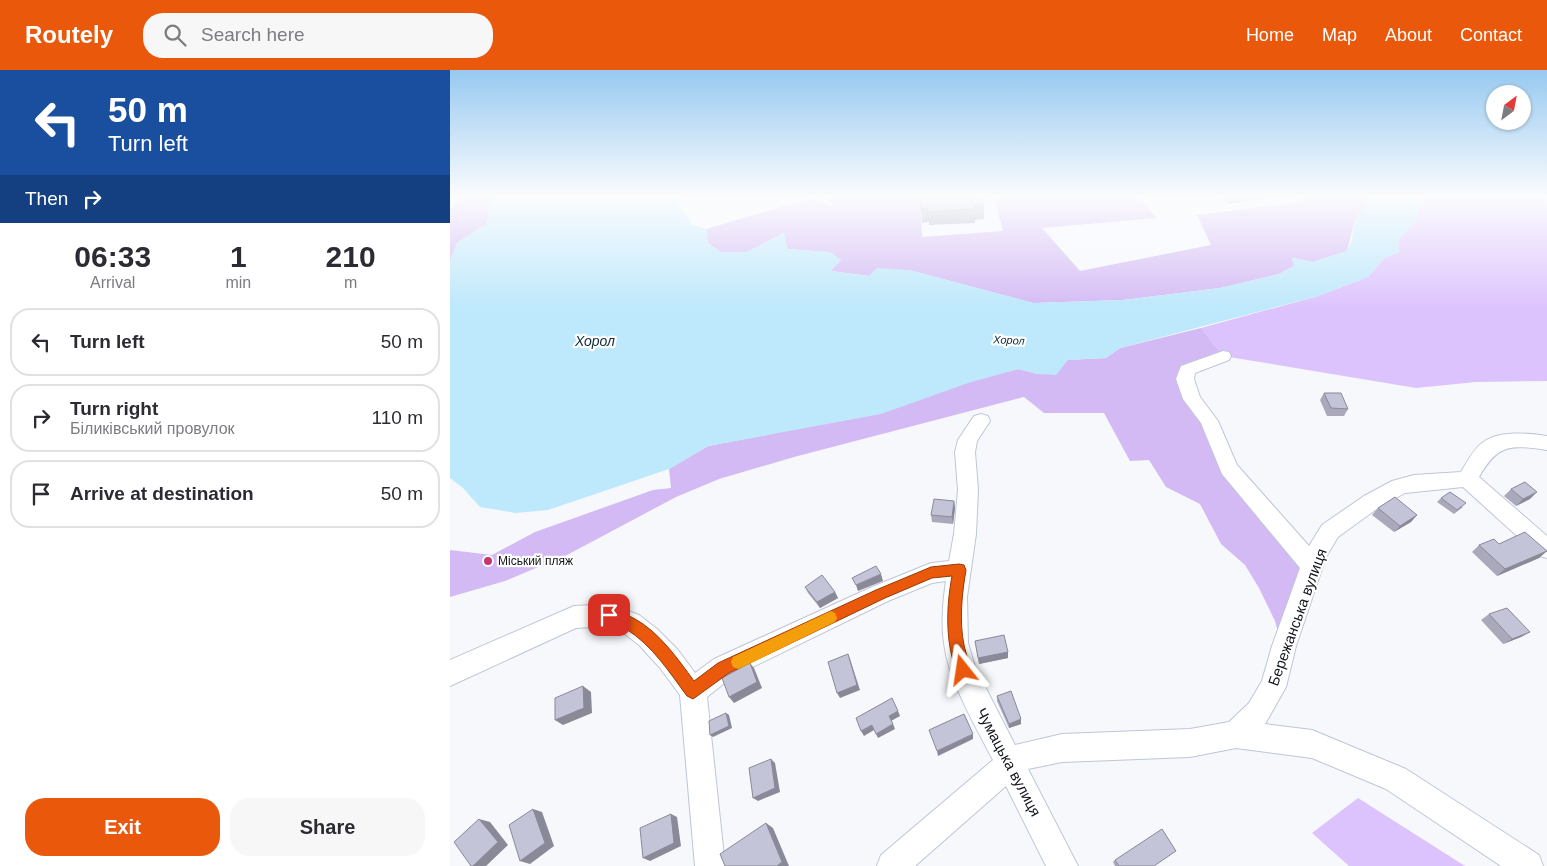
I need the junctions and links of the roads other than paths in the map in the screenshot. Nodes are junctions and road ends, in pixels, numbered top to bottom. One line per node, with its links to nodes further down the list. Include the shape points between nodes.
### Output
1 (1223, 356): 6 (street, via 1187,370 1185,378 1192,399 1209,421 1228,469)
2 (981, 421): 7 (street, Чумацька вулиця, via 968,440 965,452 968,490)
3 (1547, 443): 4 (street, via 1502,442 1492,446)
4 (1467, 479): 5 (street); 6 (street, Бережанська вулиця, via 1399,487 1371,502 1330,531)
5 (1547, 549)
6 (1312, 566): 10 (street, Бережанська вулиця, via 1273,687 1258,712)
7 (959, 570): 9 (street, via 931,572 880,594 723,668); 11 (street, Чумацька вулиця, via 955,597 956,643 963,670)
8 (450, 673): 9 (street, via 574,617 609,615 630,623 648,637)
9 (693, 691): 12 (street)
10 (1236, 734): 11 (street, via 1190,743 1062,748 1023,756); 15 (street, via 1312,744 1396,779)
11 (1010, 763): 13 (street); 14 (street, Чумацька вулиця)
12 (710, 866)
13 (892, 866)
14 (1063, 866)
15 (1528, 866)

